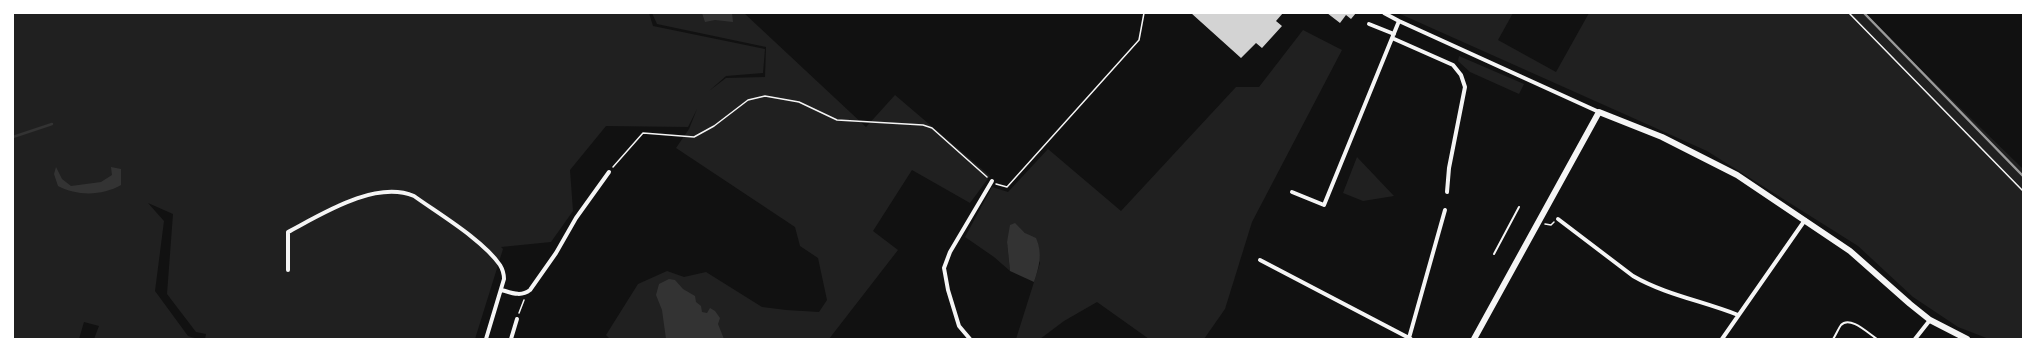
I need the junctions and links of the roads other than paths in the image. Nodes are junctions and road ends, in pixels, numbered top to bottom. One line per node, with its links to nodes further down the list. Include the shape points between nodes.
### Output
1 (1384, 13): 2 (street)
2 (1399, 21): 4 (street); 5 (street)
3 (1369, 24): 4 (street)
4 (1393, 36): 8 (street, via 1324,205); 9 (street, via 1453,65 1461,75 1465,87)
5 (1599, 112): 13 (main road, via 1662,137 1737,174); 25 (main road)
6 (609, 172): 17 (street, via 530,290 524,294)
7 (992, 182): 24 (street, via 950,252 944,268 959,326)
8 (1292, 192)
9 (1446, 192)
10 (1519, 207): 14 (lane)
11 (1445, 210): 21 (street)
12 (1558, 219): 18 (street, via 1644,283)
13 (1805, 220): 18 (street); 20 (main road, via 1850,251)
14 (1494, 254)
15 (1260, 260): 21 (street)
16 (288, 270): 17 (street, via 288,232 351,200 370,194 405,193 414,196 478,243 500,264 504,272)
17 (502, 290): 22 (street)
18 (1738, 315): 26 (street)
19 (517, 319): 23 (street)
20 (1930, 320): 29 (street); 30 (main road)
21 (1410, 338)
22 (486, 339)
23 (511, 339)
24 (970, 339)
25 (1474, 339)
26 (1722, 339)
27 (1833, 339): 28 (lane, via 1842,324 1847,322 1853,323)
28 (1877, 339)
29 (1915, 339)
30 (1967, 339)

